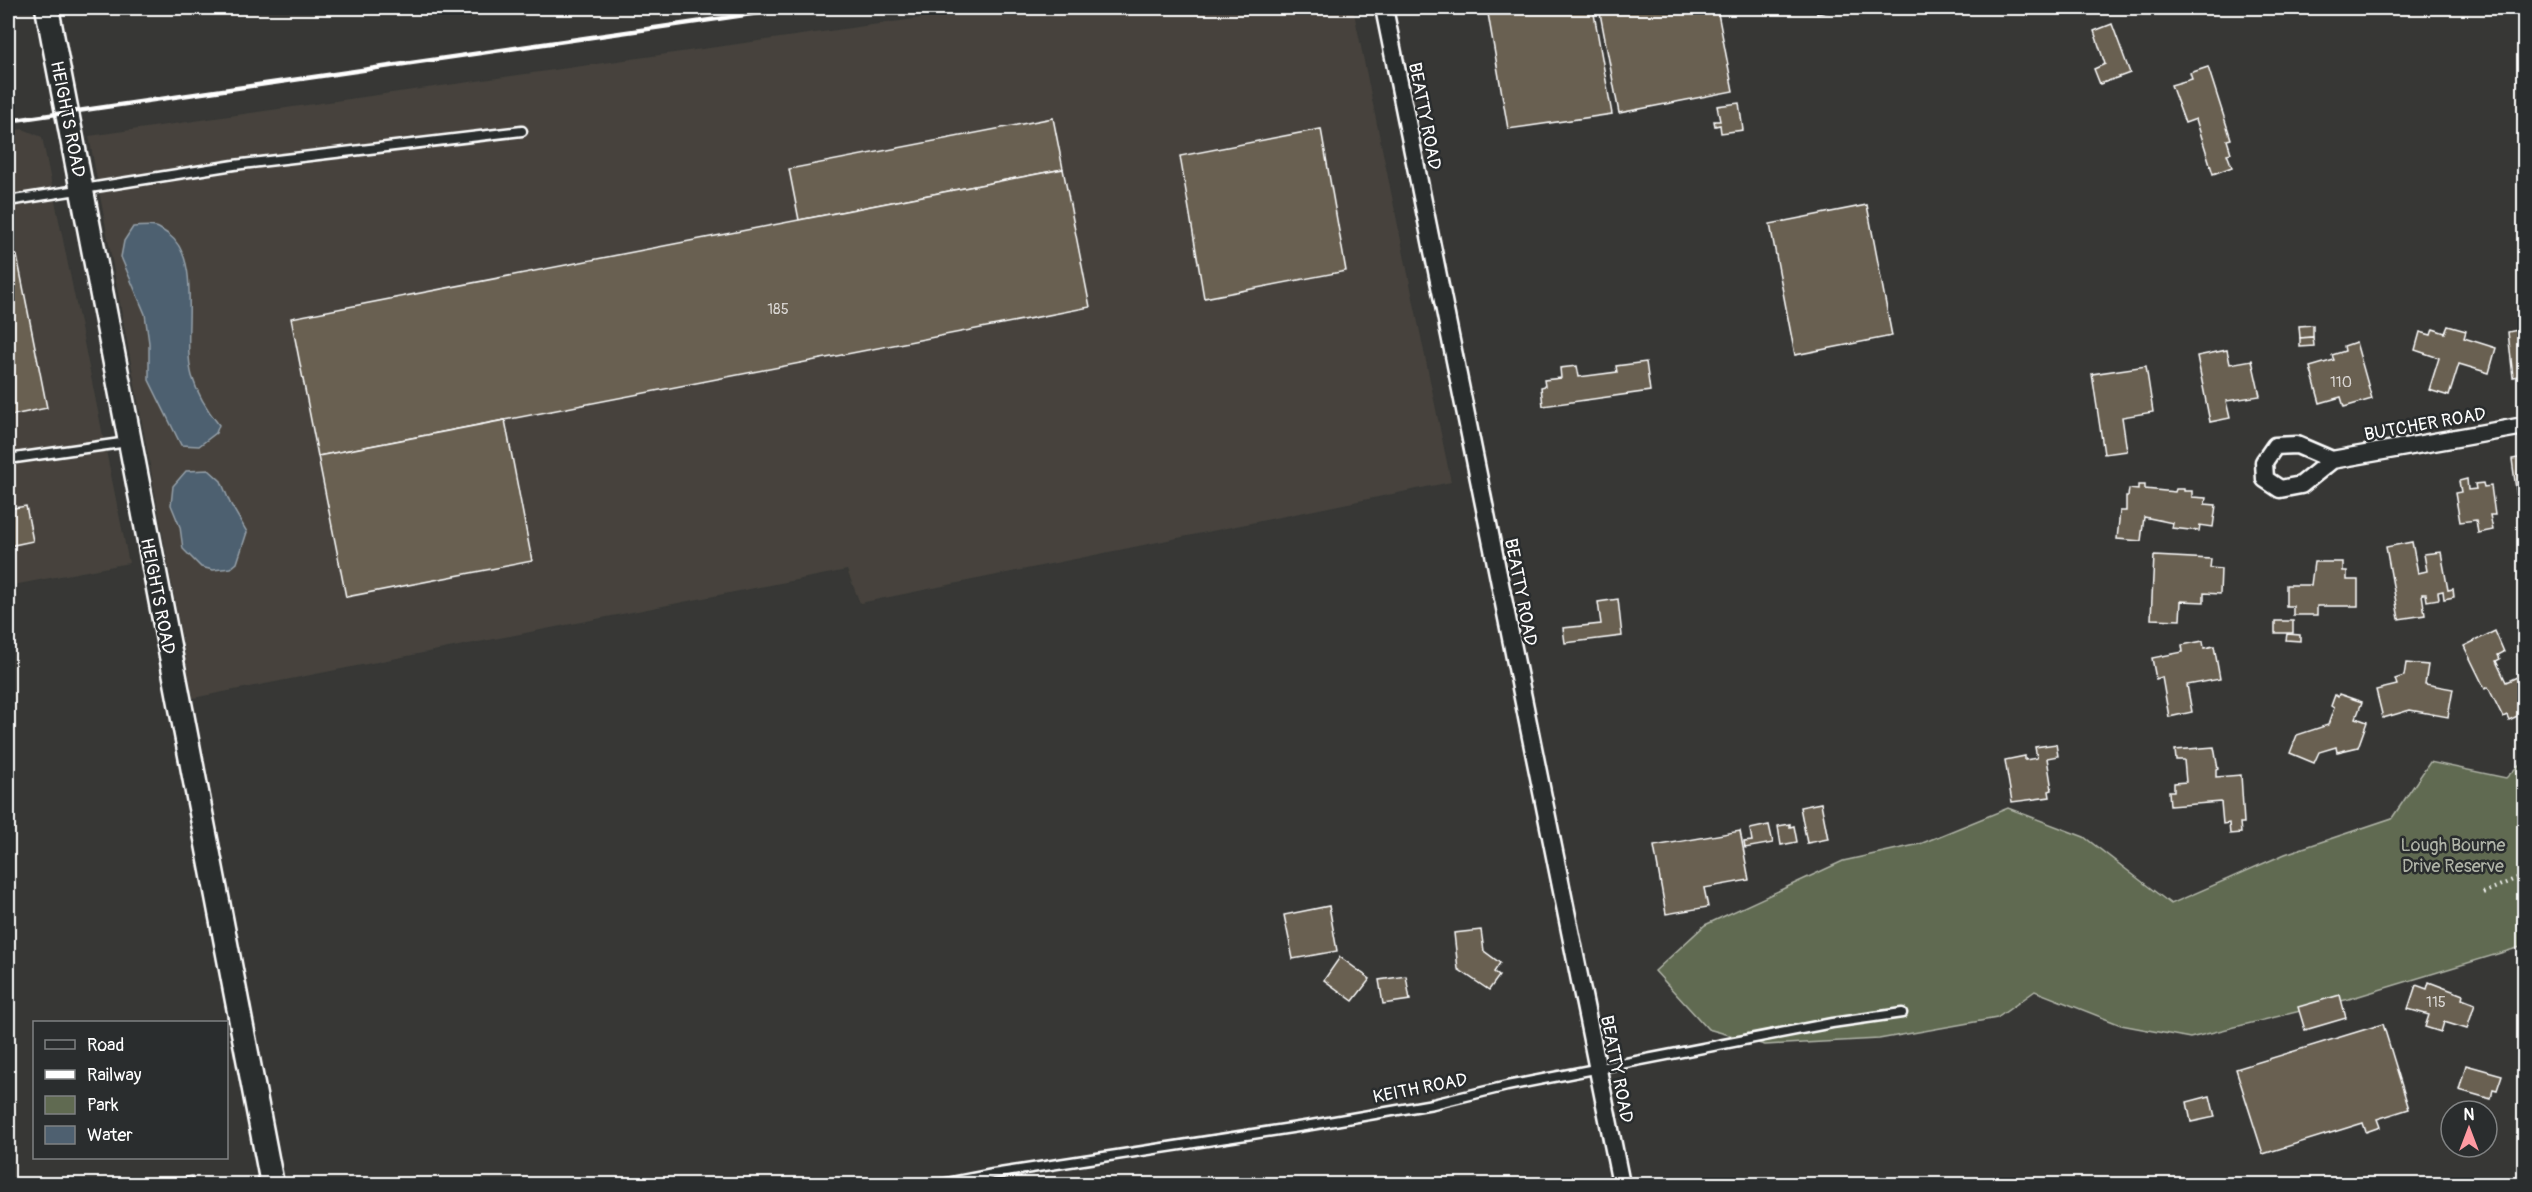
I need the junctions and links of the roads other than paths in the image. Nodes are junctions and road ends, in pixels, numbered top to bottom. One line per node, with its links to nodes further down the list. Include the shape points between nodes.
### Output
1 (47, 8): 4 (street, HEIGHTS ROAD)
2 (1384, 8): 11 (street, BEATTY ROAD)
3 (522, 131): 4 (lane, via 234,165)
4 (82, 191): 5 (lane); 7 (street, HEIGHTS ROAD)
5 (8, 201)
6 (2524, 426): 9 (street, BUTCHER ROAD)
7 (128, 442): 8 (lane); 12 (street, HEIGHTS ROAD)
8 (8, 459)
9 (2332, 460)
10 (1902, 1013): 11 (lane, KEITH ROAD)
11 (1597, 1069): 13 (lane, KEITH ROAD, via 1434,1104); 14 (street, BEATTY ROAD)
12 (272, 1185)
13 (942, 1185)
14 (1621, 1185)

